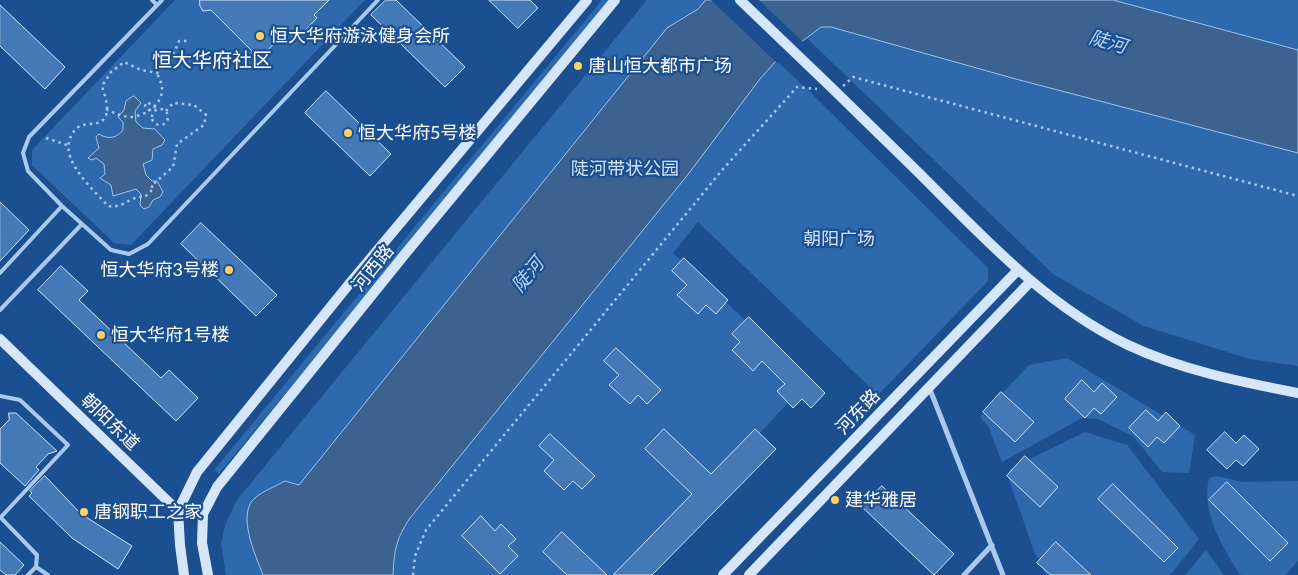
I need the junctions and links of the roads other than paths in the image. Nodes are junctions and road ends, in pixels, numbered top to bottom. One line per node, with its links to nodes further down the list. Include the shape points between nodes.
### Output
1 (152, 0): 7 (lane)
2 (162, 0): 7 (lane)
3 (378, 0): 9 (lane, via 148,244 129,254 111,250)
4 (587, 0): 18 (street, 河西路, via 197,472)
5 (615, 0): 19 (street, 河西路, via 217,487)
6 (740, 0): 10 (street)
7 (157, 5): 8 (lane, via 29,137 23,153 28,171)
8 (62, 206): 9 (lane); 11 (lane)
9 (82, 224): 13 (lane)
10 (1017, 271): 12 (street); 27 (street, 河东路)
11 (0, 273)
12 (1030, 282): 15 (street, 河东路); 16 (street, via 1067,309 1128,345 1240,382)
13 (0, 310)
14 (0, 339): 18 (street, 朝阳东道)
15 (929, 386): 21 (street); 28 (street, 河东路)
16 (1298, 393)
17 (0, 396): 20 (lane, via 20,400 68,445)
18 (178, 511): 19 (street); 25 (street, 河西路)
19 (203, 514): 26 (street, 河西路, via 202,543)
20 (0, 517): 22 (lane, via 37,555)
21 (992, 545): 29 (street); 30 (street)
22 (36, 567): 23 (lane); 24 (lane)
23 (28, 575)
24 (48, 575)
25 (184, 575)
26 (208, 575)
27 (723, 575)
28 (749, 575)
29 (964, 575)
30 (1003, 575)

